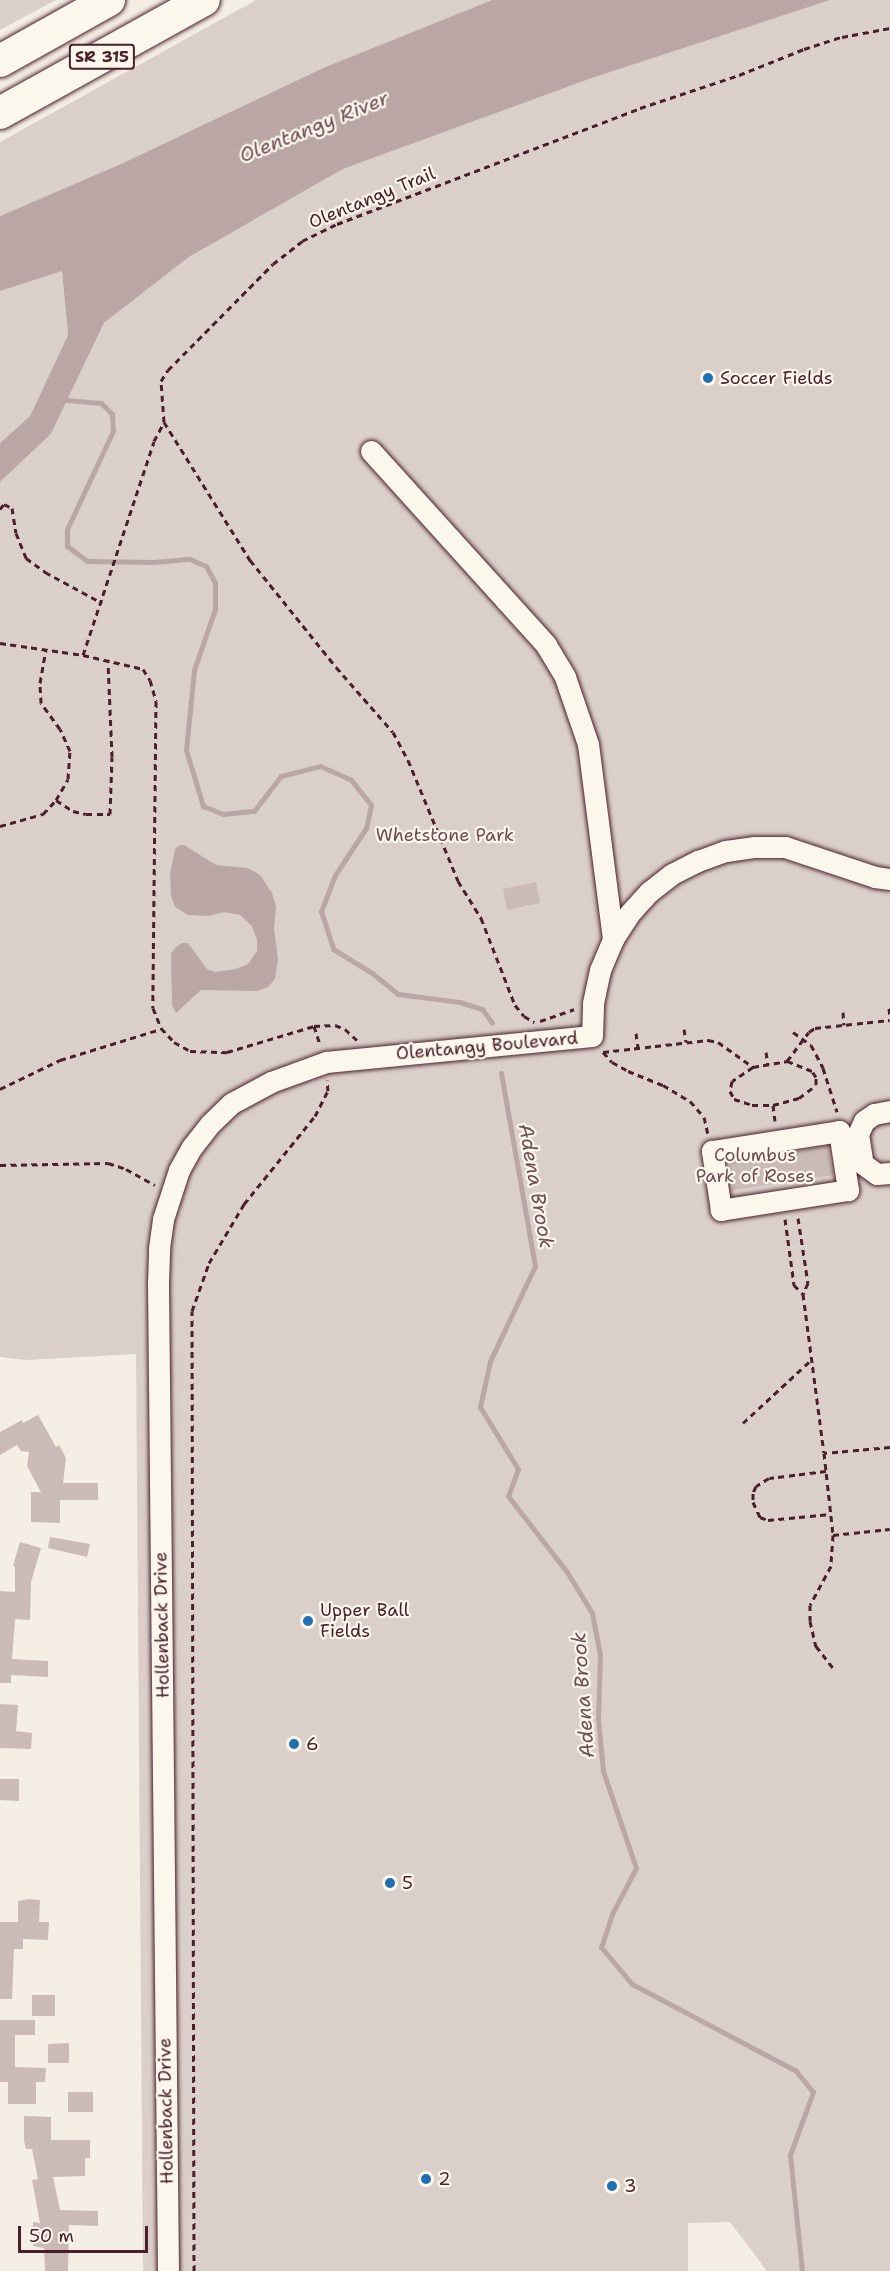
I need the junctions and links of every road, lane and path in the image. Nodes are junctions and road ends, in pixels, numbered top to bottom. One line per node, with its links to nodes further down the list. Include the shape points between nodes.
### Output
1 (110, 0): 4 (highway, SR 315)
2 (204, 0): 5 (highway, SR 315)
3 (890, 28): 6 (path, Olentangy Trail, via 804,49 337,224 302,241 273,264 168,370 160,392)
4 (0, 61)
5 (0, 113)
6 (164, 422): 9 (path, via 154,441); 21 (path, via 250,560 393,732 458,881 481,918 515,1005)
7 (371, 451): 17 (street, via 546,645 565,677 588,744)
8 (0, 509): 9 (path, via 4,504 12,508 26,558)
9 (102, 603): 12 (path)
10 (0, 643): 11 (path)
11 (46, 650): 12 (path); 14 (path, via 41,703 70,751 68,779)
12 (83, 655): 13 (path)
13 (108, 661): 14 (path, via 110,814 73,811); 24 (path, via 143,669 156,701 153,1008)
14 (56, 800): 15 (path, via 43,814)
15 (0, 826)
16 (890, 879): 17 (street, Olentangy Boulevard, via 875,878 784,847 726,851 672,874 629,914)
17 (613, 939): 31 (street, Olentangy Boulevard, via 592,1003)
18 (889, 1008): 20 (path)
19 (843, 1012): 22 (path)
20 (890, 1019): 22 (path)
21 (536, 1022)
22 (844, 1025): 28 (path, via 815,1028)
23 (314, 1026): 24 (path, via 227,1052 190,1051); 30 (path, via 335,1025); 35 (path)
24 (161, 1029): 38 (path, via 60,1060)
25 (684, 1029): 29 (path)
26 (793, 1032): 28 (path)
27 (636, 1033): 32 (path)
28 (805, 1040): 34 (path); 42 (path, via 823,1068 836,1105)
29 (686, 1043): 32 (path); 37 (path, via 718,1042)
30 (360, 1044)
31 (597, 1044): 32 (path); 35 (street, Olentangy Boulevard, via 515,1043); 43 (path, via 612,1062 690,1101 704,1117)
32 (638, 1048)
33 (766, 1052): 36 (path)
34 (787, 1061): 36 (path); 39 (path, via 812,1071 816,1085 800,1098)
35 (326, 1062): 46 (street, Hollenback Drive, via 271,1082 232,1103 192,1147); 59 (path, via 328,1091 315,1116 244,1204 209,1263 192,1311)
36 (768, 1065): 37 (path)
37 (753, 1067): 39 (path, via 732,1081 730,1091 734,1099 752,1105)
38 (0, 1089)
39 (773, 1105): 41 (path)
40 (890, 1111): 45 (street, via 864,1120 858,1134 863,1164 877,1174)
41 (775, 1115)
42 (839, 1131): 43 (street); 47 (street, via 848,1190)
43 (712, 1151): 47 (street, via 721,1210)
44 (0, 1165): 46 (path, via 108,1163 126,1168)
45 (890, 1173)
46 (170, 1193): 58 (street, Hollenback Drive, via 159,1248 158,1283)
47 (789, 1199): 48 (path, via 808,1283); 48 (path, via 794,1284)
48 (803, 1294): 49 (path)
49 (812, 1360): 50 (path); 52 (path)
50 (743, 1423)
51 (890, 1447): 52 (path)
52 (824, 1453): 53 (path)
53 (826, 1471): 54 (path); 54 (path, via 769,1478 756,1486 753,1502 760,1517 768,1520)
54 (832, 1514): 56 (path)
55 (890, 1529): 56 (path)
56 (833, 1535): 57 (path, via 831,1566 810,1605 816,1646)
57 (833, 1668)
58 (168, 2271)
59 (194, 2271)

